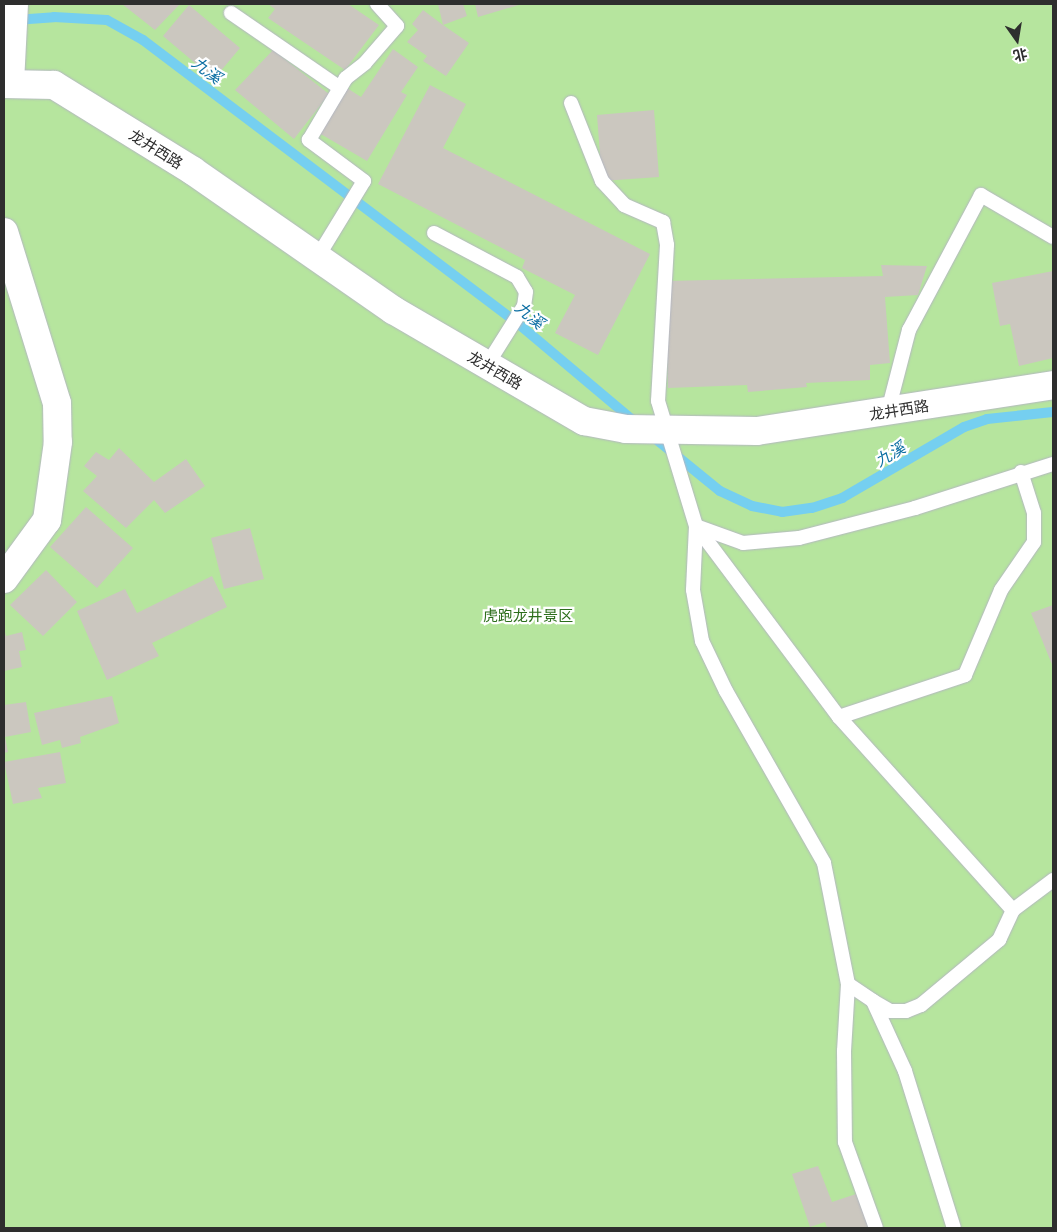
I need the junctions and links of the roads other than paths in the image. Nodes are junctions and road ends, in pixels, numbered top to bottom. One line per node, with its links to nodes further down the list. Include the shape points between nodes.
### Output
1 (15, 4): 4 (street)
2 (377, 4): 5 (lane, via 397,26)
3 (231, 13): 5 (lane)
4 (8, 84): 10 (street, 龙井西路, via 54,85 193,171)
5 (340, 88): 10 (lane, via 308,140 364,181)
6 (572, 103): 14 (lane, via 602,181 624,205 663,222 667,245 658,401)
7 (4, 232): 18 (street, via 57,403 58,442 47,520 14,570)
8 (434, 234): 11 (lane, via 517,277 526,292 524,306)
9 (1053, 237): 13 (lane, via 981,195 909,330)
10 (317, 258): 11 (street, 龙井西路, via 393,310)
11 (487, 365): 14 (street, 龙井西路, via 584,421 626,429)
12 (1053, 385): 13 (street, 龙井西路)
13 (888, 411): 14 (street, 龙井西路, via 757,432)
14 (669, 430): 17 (lane)
15 (1053, 464): 16 (lane)
16 (1021, 472): 17 (lane, via 915,508 799,538 743,542); 19 (lane, via 1034,513 1034,542 1002,590 965,675)
17 (696, 526): 19 (lane); 22 (lane, via 693,590 702,641 726,691 824,863)
18 (4, 579)
19 (839, 717): 21 (lane)
20 (1053, 880): 21 (lane)
21 (1013, 910): 23 (lane, via 999,940 921,1005 906,1011 890,1011)
22 (848, 984): 23 (lane); 24 (lane, via 844,1050 845,1142)
23 (873, 1001): 25 (lane, via 905,1071)
24 (876, 1228)
25 (954, 1228)

